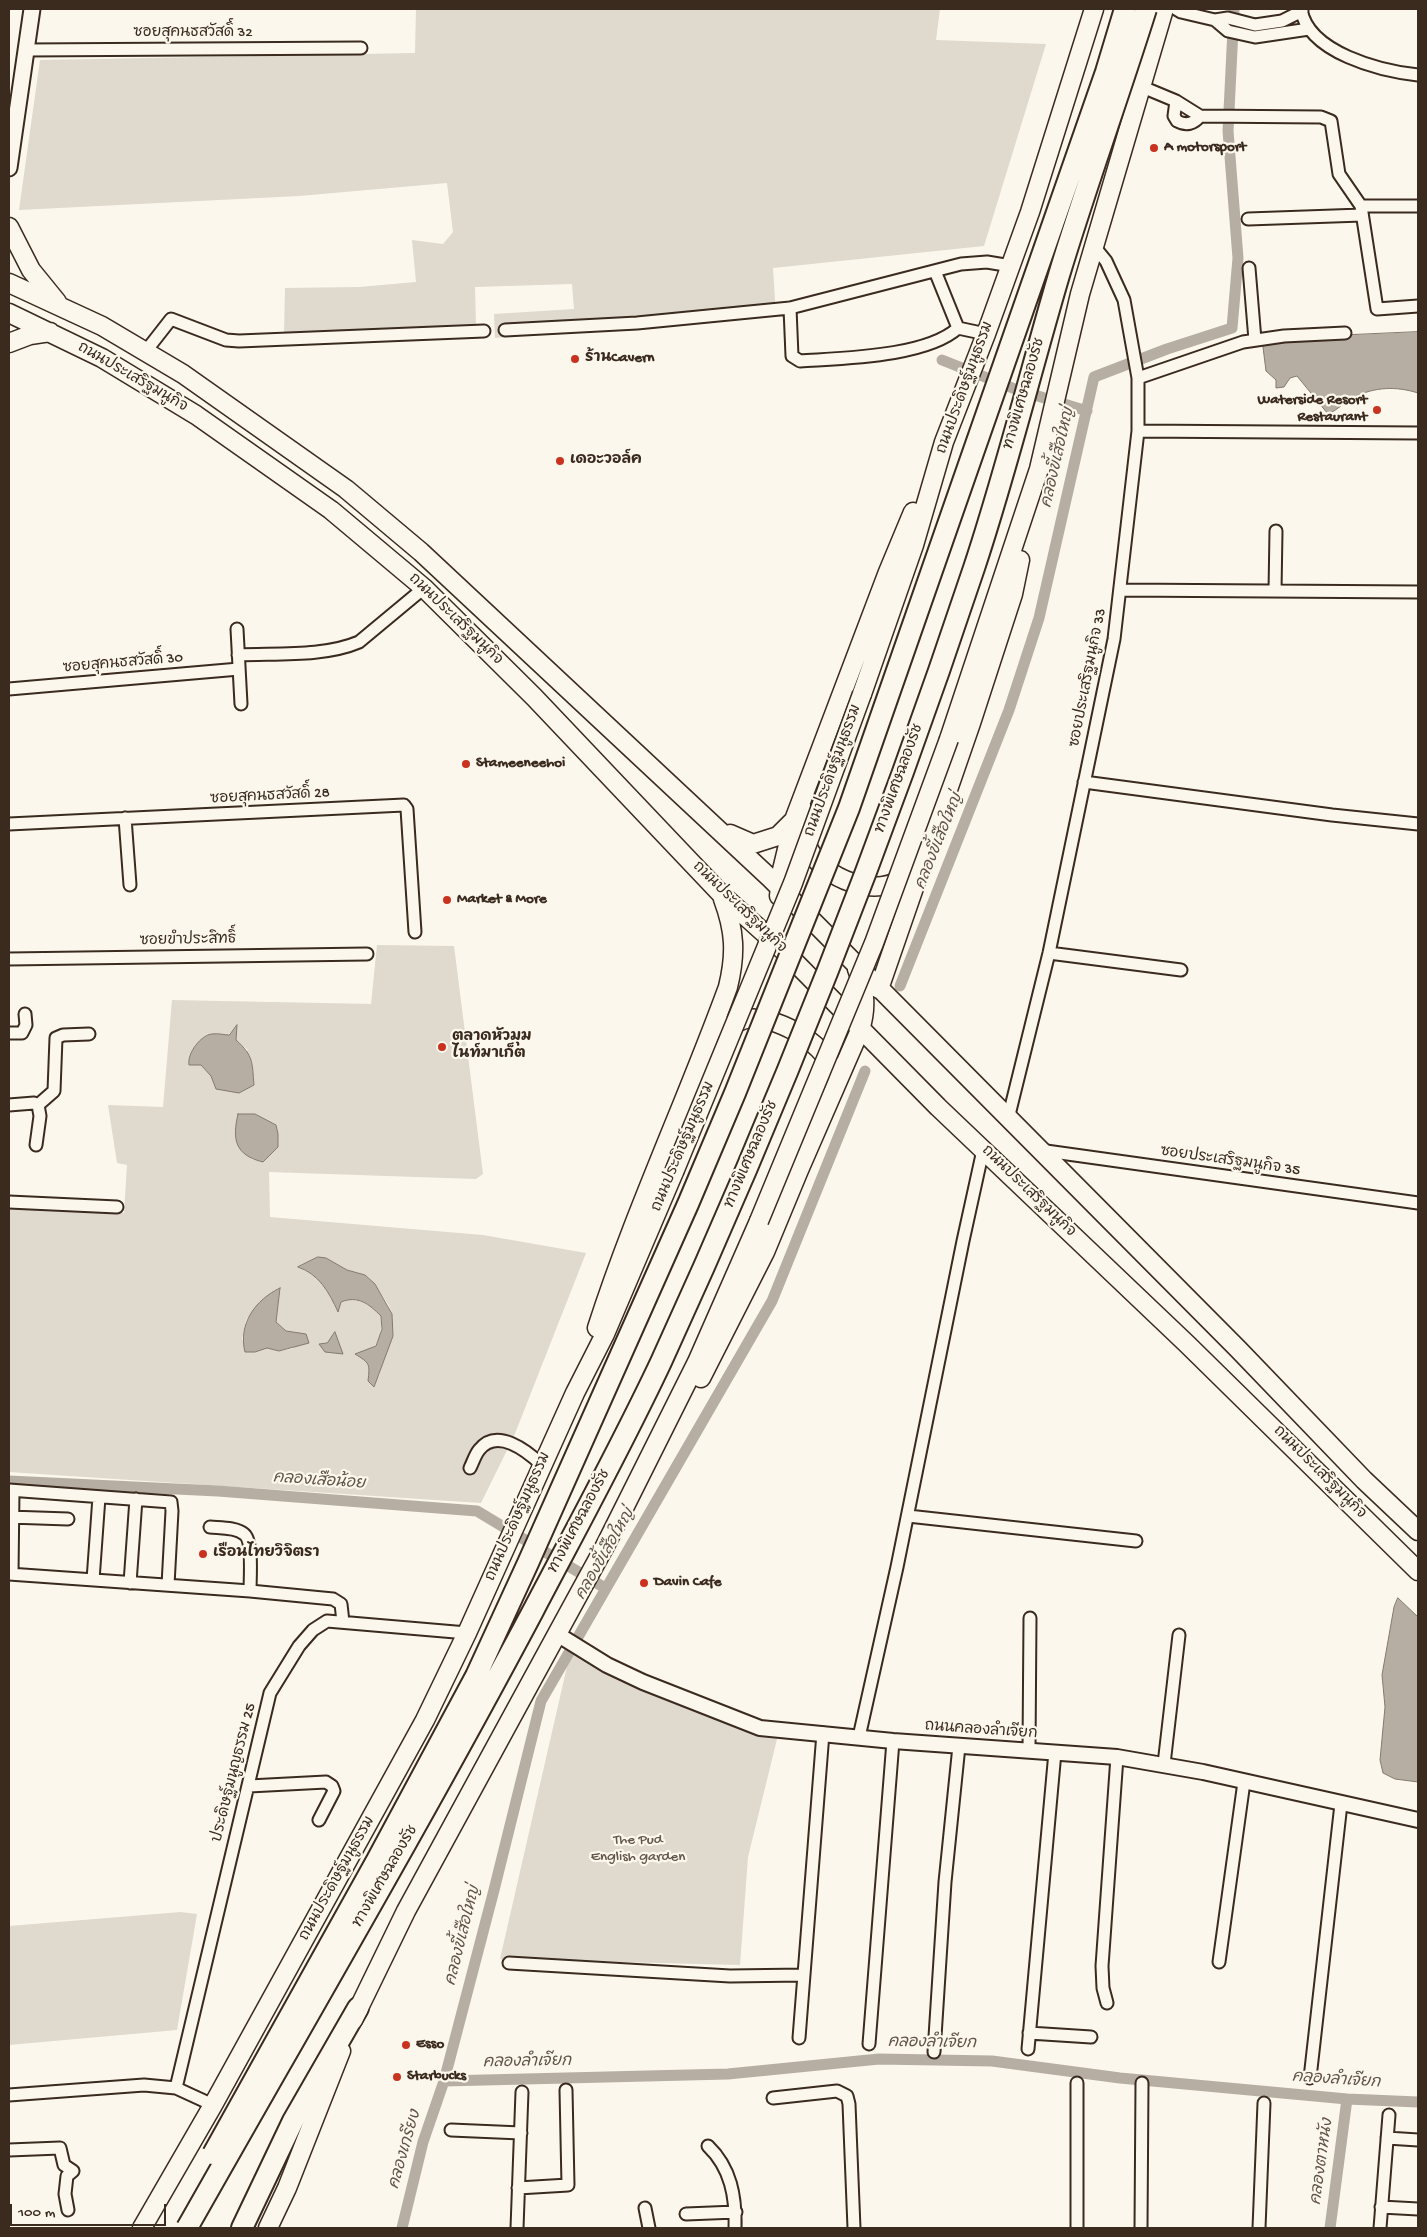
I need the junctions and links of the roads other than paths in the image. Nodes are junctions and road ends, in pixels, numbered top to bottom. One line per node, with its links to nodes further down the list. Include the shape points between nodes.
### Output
1 (32, 9): 11 (main road)
2 (1094, 9): 23 (main road, ถนนประดิษฐ์มนูธรรม)
3 (1125, 9): 163 (highway, ทางพิเศษฉลองรัช, bridge, via 1103,81 849,808 688,1204 476,1676)
4 (1146, 9): 164 (highway, ทางพิเศษฉลองรัช, bridge, via 1060,272 976,562 928,702 866,873 732,1201 661,1361 594,1497 451,1762)
5 (1164, 9): 13 (main road)
6 (1176, 9): 8 (street)
7 (1301, 10): 8 (street, via 1282,21 1266,25 1228,18); 9 (street)
8 (1215, 20): 9 (street, via 1233,32 1255,37)
9 (1309, 29): 12 (street, via 1338,52 1367,65)
10 (361, 48): 11 (street, ซอยสุคนธสวัสดิ์ 32)
11 (26, 50): 16 (main road)
12 (1418, 75)
13 (1140, 86): 14 (street); 22 (main road)
14 (1176, 100): 15 (street); 15 (street, via 1174,116 1177,121 1188,124)
15 (1200, 116): 19 (street, via 1321,117 1331,121 1339,174)
16 (12, 123): 17 (main road)
17 (9, 168)
18 (1418, 206): 19 (street)
19 (1361, 210): 20 (street); 28 (street, via 1377,309)
20 (1248, 219)
21 (9, 227): 27 (main road, via 31,270)
22 (1093, 245): 42 (street, ซอยประเสริฐมนูกิจ 33, via 1106,261 1124,300); 46 (main road)
23 (1011, 266): 25 (street, via 977,262); 37 (main road, ถนนประดิษฐ์มนูธรรม)
24 (1249, 268): 38 (street)
25 (935, 271): 29 (street); 31 (street)
26 (9, 283): 27 (main road, ถนนประเสริฐมนูกิจ)
27 (61, 306): 35 (main road, ถนนประเสริฐมนูกิจ)
28 (1418, 306)
29 (790, 308): 31 (street, via 792,356 800,362 905,351 948,337); 32 (street, via 636,323)
30 (9, 313): 34 (main road, ถนนประเสริฐมนูกิจ)
31 (958, 328): 37 (street)
32 (505, 330)
33 (484, 331): 40 (street, via 239,341 226,340 171,319)
34 (50, 332): 39 (main road); 41 (main road, ถนนประเสริฐมนูกิจ)
35 (114, 332): 40 (main road, ถนนประเสริฐมนูกิจ); 41 (main road)
36 (1345, 333): 38 (street)
37 (986, 334): 45 (main road, ถนนประดิษฐ์มนูธรรม)
38 (1255, 340): 42 (street)
39 (9, 343)
40 (146, 350): 62 (main road, ถนนประเสริฐมนูกิจ, via 276,438 378,514)
41 (102, 358): 48 (main road, ถนนประเสริฐมนูกิจ, via 166,396 278,471 331,510)
42 (1138, 378): 43 (street, ซอยประเสริฐมนูกิจ 33)
43 (1138, 431): 44 (street); 49 (street, ซอยประเสริฐมนูกิจ 33)
44 (1418, 433)
45 (944, 442): 58 (main road, via 888,572); 90 (main road, ถนนประดิษฐ์มนูธรรม, bridge, via 914,545 793,883 628,1284)
46 (1039, 469): 63 (main road, via 1013,594 972,724); 91 (main road, bridge, via 949,739 874,944 759,1221 697,1362)
47 (1276, 531): 50 (street)
48 (424, 588): 53 (street, via 359,642 348,647 330,651); 66 (main road, ถนนประเสริฐมนูกิจ)
49 (1120, 590): 50 (street); 57 (street, ซอยประเสริฐมนูกิจ 33, via 1114,638)
50 (1274, 591): 51 (street)
51 (1418, 592)
52 (237, 630): 53 (street)
53 (238, 655): 54 (street)
54 (239, 669): 55 (street, ซอยสุคนธสวัสดิ์ 30); 56 (street)
55 (9, 689)
56 (241, 704)
57 (1084, 782): 61 (street); 69 (street, ซอยประเสริฐมนูกิจ 33)
58 (797, 812): 62 (main road, via 778,836 753,844); 63 (main road, via 809,849 824,866 853,883 872,888 903,878 914,868); 65 (main road)
59 (126, 818): 60 (street, ซอยสุคนธสวัสดิ์ 28); 64 (street); 67 (street, ซอยสุคนธสวัสดิ์ 28, via 404,805 407,809)
60 (9, 824)
61 (1418, 824)
62 (714, 825): 65 (main road, ถนนประเสริฐมนูกิจ)
63 (928, 846): 74 (main road)
64 (130, 885)
65 (780, 888): 68 (main road, via 779,934); 72 (main road, ถนนประเสริฐมนูกิจ)
66 (722, 895): 68 (main road, ถนนประเสริฐมนูกิจ); 79 (main road, via 734,933 734,966)
67 (416, 932)
68 (784, 951): 76 (main road, ถนนประเสริฐมนูกิจ)
69 (1049, 953): 73 (street); 83 (street, ซอยประเสริฐมนูกิจ 33)
70 (367, 954): 71 (street, ซอยขำประสิทธิ์)
71 (9, 959)
72 (855, 964): 74 (main road, ถนนประเสริฐมนูกิจ); 76 (main road, via 864,998 865,1014)
73 (1181, 970)
74 (879, 989): 83 (main road, ถนนประเสริฐมนูกิจ)
75 (25, 1014): 77 (street, via 25,1030)
76 (860, 1030): 80 (main road); 85 (main road, ถนนประเสริฐมนูกิจ)
77 (9, 1033)
78 (89, 1034): 82 (street, via 56,1038 54,1091)
79 (708, 1042): 80 (main road, via 726,1027 746,1019 768,1021 790,1029 825,1054 832,1066); 90 (main road, via 612,1283)
80 (833, 1089): 91 (main road, via 766,1252 707,1369)
81 (9, 1105): 82 (street)
82 (38, 1105): 84 (street, via 40,1116)
83 (1008, 1119): 86 (main road, ถนนประเสริฐมนูกิจ)
84 (36, 1145)
85 (983, 1150): 97 (street); 103 (main road, ถนนประเสริฐมนูกิจ, via 1208,1364)
86 (1038, 1150): 88 (street, ซอยประเสริฐมนูกิจ 35); 101 (main road, ถนนประเสริฐมนูกิจ)
87 (9, 1202): 89 (street)
88 (1418, 1202)
89 (117, 1207)
90 (575, 1393): 92 (main road, ถนนประดิษฐ์มนูธรรม)
91 (649, 1458): 113 (main road, via 588,1577)
92 (542, 1465): 93 (street, via 518,1446 501,1440 484,1445); 111 (main road, ถนนประดิษฐ์มนูธรรม)
93 (470, 1468)
94 (11, 1491): 95 (street); 98 (street)
95 (99, 1497): 96 (street); 105 (street)
96 (136, 1499): 106 (street); 107 (street, via 170,1502)
97 (908, 1516): 102 (street); 115 (street)
98 (11, 1517): 99 (street); 104 (street)
99 (68, 1519)
100 (210, 1527): 108 (street, via 236,1530 250,1541)
101 (1418, 1531)
102 (1136, 1541)
103 (1418, 1571)
104 (10, 1574): 105 (street)
105 (93, 1580): 106 (street)
106 (130, 1583): 107 (street)
107 (168, 1585): 108 (street)
108 (250, 1591): 110 (street, via 333,1599 341,1604)
109 (1030, 1618): 118 (street)
110 (344, 1622): 111 (street, ประดิษฐ์มนูญธรรม 25); 123 (street, ประดิษฐ์มนูญธรรม 25, via 327,1622 313,1630 279,1676 265,1709)
111 (468, 1633): 147 (main road, ถนนประดิษฐ์มนูธรรม, via 400,1767)
112 (1179, 1635): 121 (street)
113 (568, 1641): 114 (street, ถนนคลองลำเจียก, via 643,1682 751,1725 778,1731); 131 (main road, via 406,1911)
114 (823, 1734): 115 (street, ถนนคลองลำเจียก); 129 (street)
115 (860, 1737): 116 (street, ถนนคลองลำเจียก)
116 (893, 1741): 117 (street, ถนนคลองลำเจียก); 135 (street)
117 (959, 1746): 118 (street, ถนนคลองลำเจียก); 137 (street, via 945,1882)
118 (1029, 1749): 119 (street, ถนนคลองลำเจียก)
119 (1055, 1752): 120 (street, ถนนคลองลำเจียก); 132 (street)
120 (1117, 1757): 121 (street, ถนนคลองลำเจียก); 130 (street, via 1102,1971)
121 (1164, 1764): 122 (street, ถนนคลองลำเจียก)
122 (1244, 1782): 124 (street, ถนนคลองลำเจียก); 127 (street)
123 (249, 1786): 125 (street, via 326,1782 334,1791); 141 (street, ประดิษฐ์มนูญธรรม 25)
124 (1341, 1804): 126 (street, ถนนคลองลำเจียก); 138 (street)
125 (319, 1820)
126 (1418, 1820)
127 (1219, 1962)
128 (509, 1963): 129 (street, via 721,1976)
129 (803, 1975): 134 (street)
130 (1107, 2002)
131 (358, 2008): 165 (highway, via 293,2121); 166 (main road)
132 (1029, 2033): 133 (street); 136 (street)
133 (1091, 2037)
134 (799, 2038)
135 (869, 2044)
136 (1028, 2049)
137 (934, 2052)
138 (1310, 2078)
139 (1077, 2083): 171 (street)
140 (1142, 2083): 172 (street)
141 (176, 2088): 144 (street, via 144,2085); 147 (street)
142 (566, 2090): 155 (street, via 568,2185)
143 (522, 2092): 150 (street)
144 (9, 2095)
145 (773, 2098): 170 (street, via 837,2091 847,2096)
146 (1264, 2103): 173 (street)
147 (213, 2105): 162 (main road, ถนนประดิษฐ์มนูธรรม)
148 (1389, 2115): 151 (street)
149 (451, 2130): 150 (street)
150 (520, 2133): 155 (street)
151 (1387, 2138): 152 (street); 156 (street)
152 (1418, 2140)
153 (708, 2146): 160 (street, via 725,2165)
154 (9, 2150): 159 (street, via 60,2148 64,2165 73,2171 67,2176)
155 (518, 2188): 167 (street)
156 (1382, 2207): 158 (street); 174 (street)
157 (645, 2208): 168 (street)
158 (1418, 2209)
159 (68, 2210)
160 (736, 2212): 161 (street); 169 (street)
161 (686, 2214)
162 (142, 2228)
163 (172, 2228)
164 (187, 2228)
165 (242, 2228)
166 (268, 2228)
167 (517, 2228)
168 (649, 2228)
169 (735, 2228)
170 (854, 2228)
171 (1077, 2228)
172 (1141, 2228)
173 (1259, 2228)
174 (1380, 2228)

